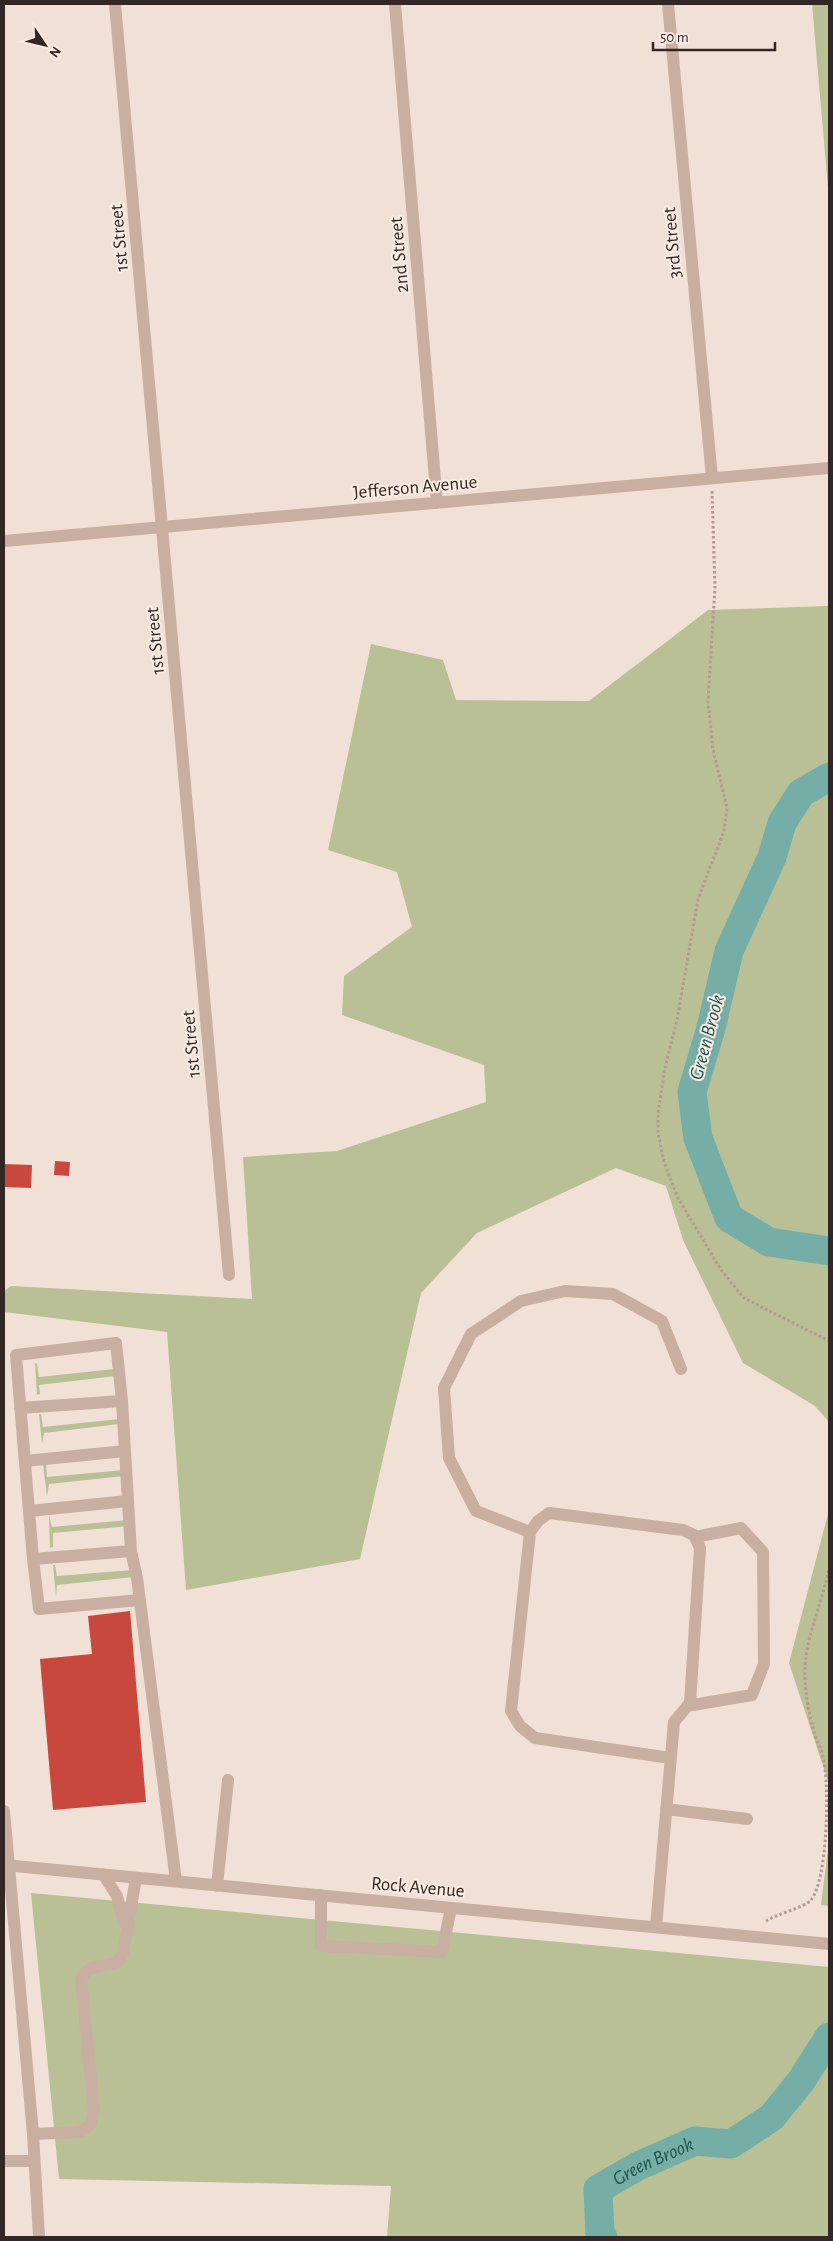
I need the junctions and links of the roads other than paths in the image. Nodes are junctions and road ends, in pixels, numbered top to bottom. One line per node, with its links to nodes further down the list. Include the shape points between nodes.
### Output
1 (116, 4): 7 (street, 1st Street)
2 (395, 4): 6 (street, 2nd Street)
3 (668, 4): 5 (street, 3rd Street)
4 (829, 468): 5 (street, Jefferson Avenue)
5 (712, 478): 6 (street, Jefferson Avenue)
6 (437, 502): 7 (street, Jefferson Avenue)
7 (163, 527): 8 (street, Jefferson Avenue); 9 (street, 1st Street)
8 (4, 540)
9 (229, 1275)
10 (681, 1369): 17 (street, via 662,1321 613,1294 565,1291 521,1301 471,1334 444,1388 449,1458 476,1511)
11 (122, 1401): 12 (street); 12 (street, via 116,1343 16,1355); 13 (street)
12 (20, 1408): 14 (street)
13 (125, 1451): 14 (street); 15 (street)
14 (25, 1461): 16 (street)
15 (128, 1501): 16 (street); 19 (street)
16 (30, 1512): 20 (street)
17 (530, 1532): 18 (street, via 549,1513 683,1530); 23 (street, via 511,1711 520,1726 535,1738)
18 (695, 1537): 22 (street, via 700,1548 690,1703); 22 (street, via 742,1528 763,1552 764,1664 752,1695)
19 (131, 1551): 20 (street); 21 (street)
20 (33, 1559): 21 (street, via 39,1609)
21 (140, 1600): 31 (street)
22 (687, 1706): 23 (street, via 674,1722)
23 (670, 1758): 25 (street)
24 (228, 1780): 32 (street)
25 (666, 1809): 27 (street); 35 (street)
26 (4, 1810): 28 (street)
27 (747, 1819)
28 (7, 1865): 29 (street, Rock Avenue); 38 (street)
29 (103, 1874): 30 (street, Rock Avenue); 36 (street, via 117,1896)
30 (136, 1878): 31 (street, Rock Avenue); 36 (street)
31 (176, 1881): 32 (street, Rock Avenue)
32 (217, 1886): 33 (street, Rock Avenue)
33 (321, 1895): 34 (street, Rock Avenue); 34 (street, via 321,1946 442,1952)
34 (451, 1908): 35 (street, Rock Avenue)
35 (656, 1927): 37 (street, Rock Avenue)
36 (126, 1933): 38 (street, via 124,1953 118,1962 90,1968 81,1980 94,2110 90,2125 80,2132)
37 (828, 1944)
38 (33, 2134): 40 (street)
39 (4, 2161): 40 (street)
40 (33, 2161): 41 (street)
41 (39, 2237)

